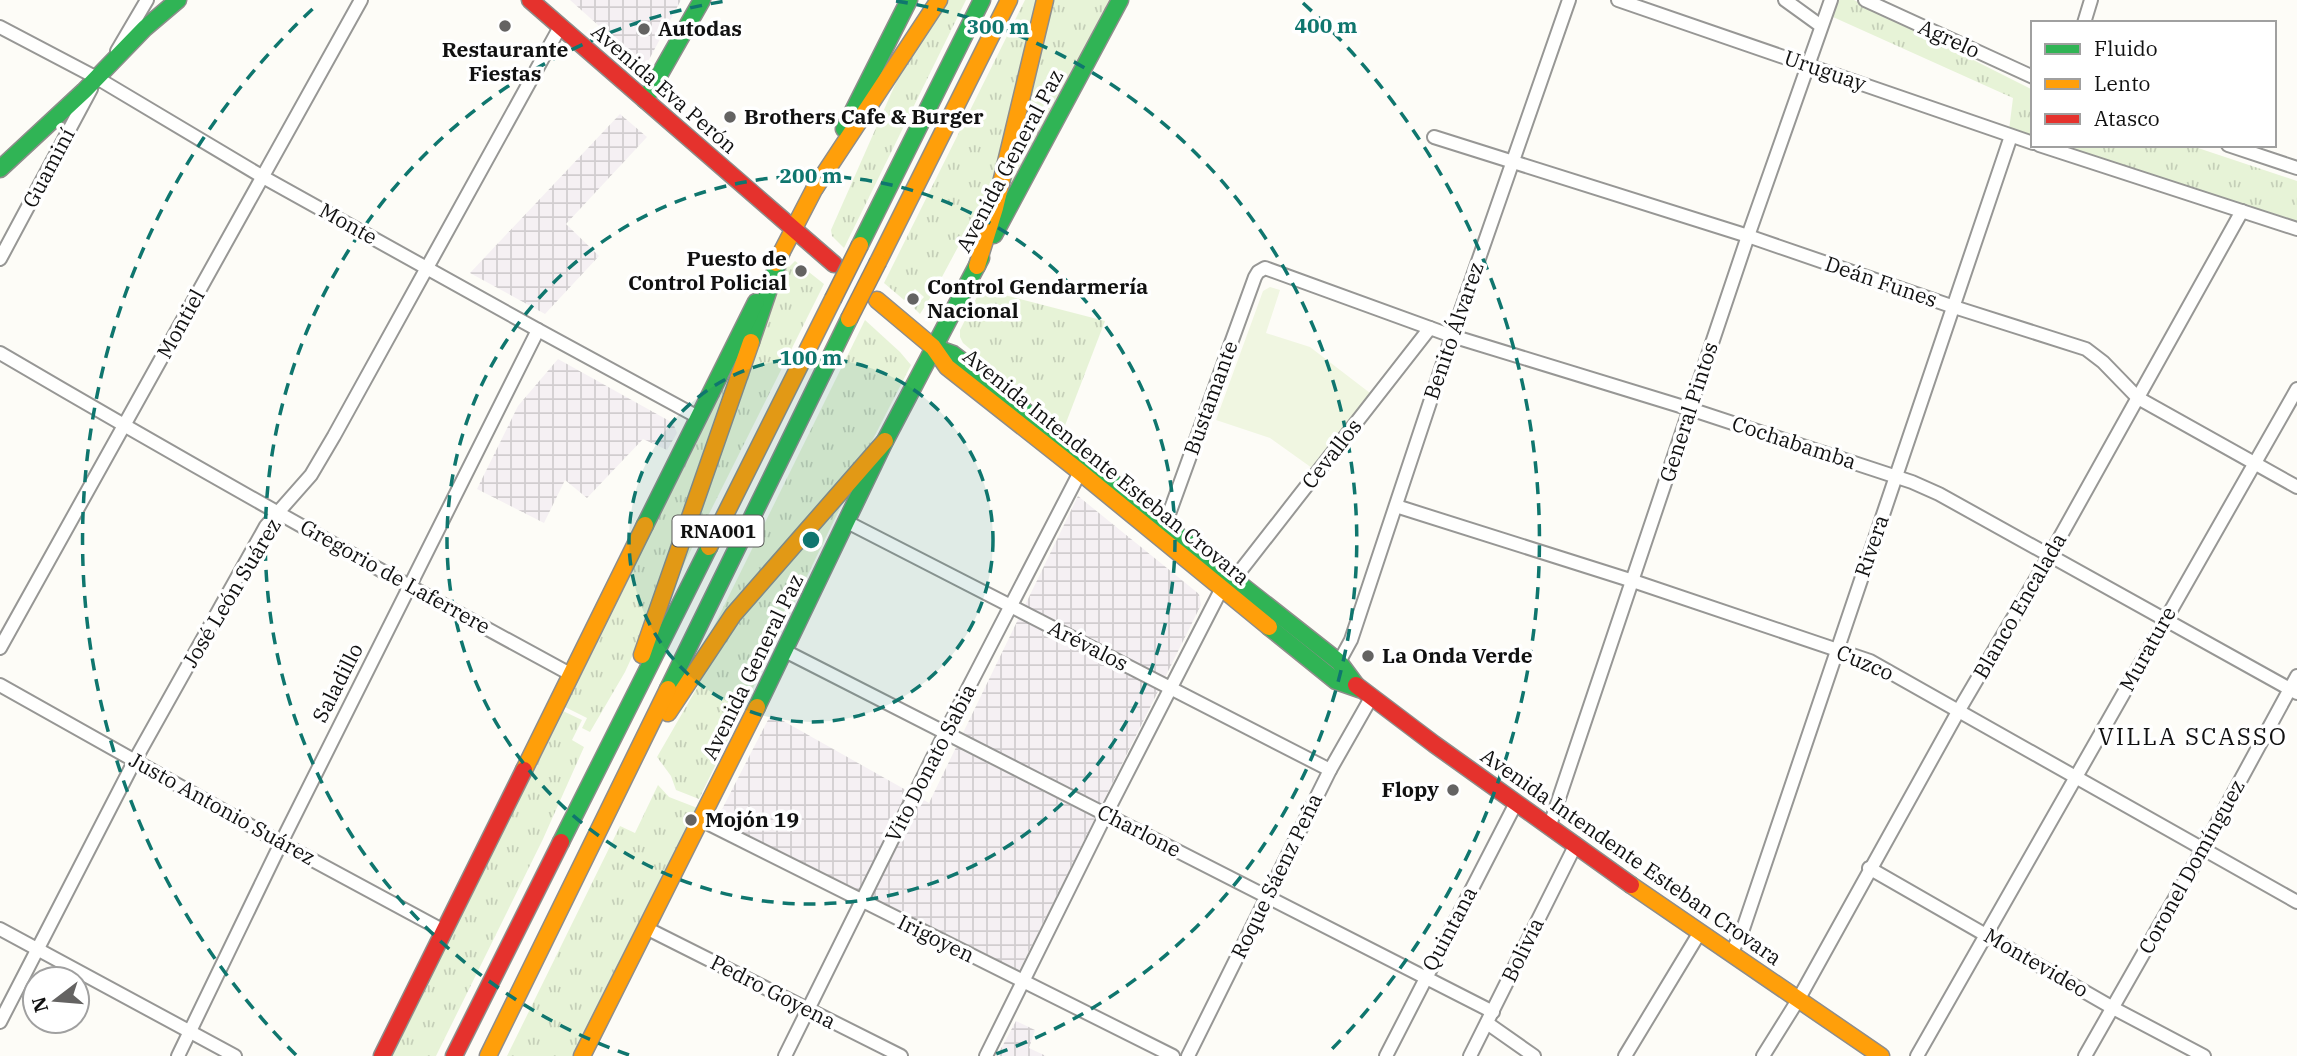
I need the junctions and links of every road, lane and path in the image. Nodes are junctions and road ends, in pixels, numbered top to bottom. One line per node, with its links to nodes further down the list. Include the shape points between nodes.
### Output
1 (147, 0): 22 (street)
2 (178, 0): 22 (main road)
3 (361, 0): 35 (street, Montiel)
4 (530, 0): 21 (main road, Avenida Eva Perón)
5 (702, 0): 26 (main road)
6 (939, 0): 36 (main road)
7 (982, 0): 87 (main road, RNA001, bridge)
8 (1009, 0): 89 (main road, RNA001, bridge)
9 (1045, 0): 44 (main road)
10 (1120, 0): 44 (main road, Avenida General Paz)
11 (1569, 0): 32 (street, Benito Álvarez)
12 (1618, 0): 23 (street, Uruguay)
13 (1785, 0): 19 (street)
14 (1830, 0): 19 (street, General Pintos)
15 (1865, 0): 24 (street, Agrelo)
16 (2091, 0): 18 (street)
17 (907, 1): 36 (main road)
18 (2085, 21)
19 (1821, 26): 23 (street, General Pintos)
20 (0, 27): 25 (street, Monte)
21 (560, 27): 26 (main road, Avenida Eva Perón); 45 (street, José León Suárez)
22 (112, 61): 25 (main road)
23 (1807, 65): 27 (street, Uruguay); 40 (street, General Pintos)
24 (2031, 76)
25 (97, 78): 34 (main road); 35 (street, Monte); 42 (street, Guaminí)
26 (645, 100): 38 (main road, Avenida Eva Perón)
27 (2011, 136): 29 (street, Uruguay); 48 (street, Rivera)
28 (1434, 137): 32 (street, Deán Funes)
29 (2031, 142)
30 (2045, 147): 37 (street)
31 (2235, 147): 33 (street)
32 (1512, 162): 40 (street, Deán Funes); 51 (street, Benito Álvarez)
33 (2296, 165)
34 (0, 169)
35 (263, 177): 45 (street, Monte); 58 (street, Montiel)
36 (815, 188): 38 (main road)
37 (2242, 211): 39 (street); 55 (street, Blanco Encalada)
38 (793, 229): 41 (main road); 43 (main road, Avenida Eva Perón)
39 (2297, 229)
40 (1748, 236): 48 (street, Deán Funes); 56 (street, General Pintos)
41 (781, 254): 57 (main road); 87 (main road, via 653,627)
42 (0, 258)
43 (834, 264)
44 (977, 266): 52 (main road, Avenida General Paz)
45 (428, 268): 50 (street, Monte); 65 (street, José León Suárez, via 311,475)
46 (1258, 271): 49 (street, Cochabamba, via 1265,268); 67 (street, Bustamante)
47 (877, 300): 52 (main road)
48 (1954, 307): 55 (street, Deán Funes, via 2086,349); 62 (street, Rivera)
49 (1430, 328): 51 (street, Cochabamba); 70 (street, Cevallos)
50 (538, 330): 57 (street, Monte); 71 (street, Saladillo)
51 (1452, 336): 56 (street, Cochabamba); 64 (street, Benito Álvarez)
52 (933, 347): 59 (main road, Avenida General Paz); 61 (main road, Avenida Intendente Esteban Crovara, via 947,368); 67 (main road, Avenida Intendente Esteban Crovara, via 953,354 982,376)
53 (0, 353): 58 (street, Gregorio de Laferrere)
54 (2297, 389): 60 (street, Murature)
55 (2138, 398): 60 (street, Deán Funes); 68 (street, Blanco Encalada)
56 (1690, 409): 62 (street, Cochabamba); 69 (street, General Pintos)
57 (698, 417): 78 (main road)
58 (124, 426): 65 (street, Gregorio de Laferrere); 74 (street, Montiel)
59 (885, 442): 66 (main road, Avenida General Paz); 89 (main road, via 723,628)
60 (2254, 464): 63 (street, Deán Funes); 73 (street, Murature)
61 (1080, 472): 70 (main road, Avenida Intendente Esteban Crovara); 72 (street, Vito Donato Sabia)
62 (1896, 477): 68 (street, Cochabamba, via 1940,494); 76 (street, Rivera)
63 (2297, 487)
64 (1396, 506): 69 (street, Cuzco); 77 (street, Benito Álvarez, via 1351,640)
65 (279, 512): 71 (street, Gregorio de Laferrere); 86 (street, José León Suárez, via 266,526)
66 (847, 522): 72 (street, Arévalos); 75 (main road, Avenida General Paz)
67 (1165, 525): 70 (main road, Avenida Intendente Esteban Crovara)
68 (2050, 555): 73 (street, Cochabamba); 84 (street, Blanco Encalada)
69 (1633, 581): 76 (street, Cuzco); 94 (street, General Pintos)
70 (1228, 583): 77 (main road, Avenida Intendente Esteban Crovara); 81 (street, Cevallos); 83 (main road, Avenida Intendente Esteban Crovara, via 1336,681)
71 (409, 587): 78 (street, Gregorio de Laferrere); 95 (street, Saladillo)
72 (1010, 606): 81 (street, Arévalos); 85 (street, Vito Donato Sabia)
73 (2164, 620): 82 (street, Cochabamba); 90 (street, Murature)
74 (0, 648)
75 (785, 650): 85 (street, Charlone); 93 (main road, Avenida General Paz)
76 (1837, 650): 84 (street, Cuzco, via 1870,662); 108 (street, Rivera)
77 (1339, 662): 83 (main road, Avenida Intendente Esteban Crovara)
78 (572, 675): 104 (main road)
79 (2297, 676): 82 (street, Coronel Domínguez)
80 (0, 685): 86 (street, Justo Antonio Suárez)
81 (1169, 687): 88 (street, Arévalos); 92 (street, Cevallos)
82 (2293, 691): 97 (street, Coronel Domínguez)
83 (1365, 693): 88 (street, Roque Sáenz Peña); 91 (main road, Avenida Intendente Esteban Crovara)
84 (1959, 710): 90 (street, Cuzco); 98 (street, Blanco Encalada)
85 (945, 733): 92 (street, Charlone); 100 (street, Vito Donato Sabia)
86 (135, 760): 95 (street, Justo Antonio Suárez); 107 (street, José León Suárez)
87 (600, 762): 117 (main road, RNA001)
88 (1330, 770): 99 (street, Roque Sáenz Peña)
89 (625, 776): 121 (main road, RNA001)
90 (2076, 776): 97 (street, Cuzco); 106 (street, Murature)
91 (1516, 803): 94 (main road, Avenida Intendente Esteban Crovara); 109 (street, Quintana)
92 (1106, 814): 99 (street, Charlone); 110 (street, Cevallos)
93 (701, 820): 100 (street, Irigoyen); 102 (main road, Avenida General Paz)
94 (1550, 825): 96 (main road, Avenida Intendente Esteban Crovara)
95 (281, 843): 104 (street, Justo Antonio Suárez); 116 (street, Saladillo)
96 (1576, 844): 105 (main road, Avenida Intendente Esteban Crovara); 114 (street, Bolivia)
97 (2203, 849): 101 (street, Cuzco); 112 (street, Coronel Domínguez)
98 (1870, 868): 106 (street, Montevideo); 111 (street, Blanco Encalada)
99 (1266, 897): 109 (street, Charlone); 127 (street, Roque Sáenz Peña)
100 (862, 902): 110 (street, Irigoyen); 113 (street, Vito Donato Sabia)
101 (2297, 902)
102 (646, 928): 113 (street, Pedro Goyena); 122 (main road, Avenida General Paz)
103 (0, 929): 107 (street)
104 (444, 931): 120 (main road)
105 (1700, 932): 108 (main road, Avenida Intendente Esteban Crovara); 131 (street)
106 (1987, 934): 112 (street, Montevideo); 134 (street, Murature)
107 (38, 949): 115 (street, José León Suárez); 116 (street)
108 (1731, 954): 111 (main road, Avenida Intendente Esteban Crovara)
109 (1424, 978): 114 (street, Charlone); 128 (street, Quintana)
110 (1022, 981): 125 (street, Cevallos); 126 (street, Irigoyen)
111 (1798, 1000): 132 (street, Blanco Encalada); 133 (main road, Avenida Intendente Esteban Crovara)
112 (2113, 1008): 135 (street, Coronel Domínguez); 136 (street, Montevideo)
113 (808, 1010): 123 (street, Vito Donato Sabia); 124 (street, Pedro Goyena)
114 (1490, 1017): 129 (street, Bolivia); 130 (street, Charlone)
115 (0, 1022)
116 (190, 1032): 118 (street, Saladillo); 119 (street)
117 (455, 1054)
118 (177, 1056)
119 (235, 1056)
120 (382, 1056)
121 (488, 1056)
122 (582, 1056)
123 (785, 1056)
124 (901, 1056)
125 (986, 1056)
126 (1173, 1056)
127 (1188, 1056)
128 (1386, 1056)
129 (1470, 1056)
130 (1534, 1056)
131 (1625, 1056)
132 (1763, 1056)
133 (1881, 1056)
134 (1917, 1056)
135 (2085, 1056)
136 (2204, 1056)

